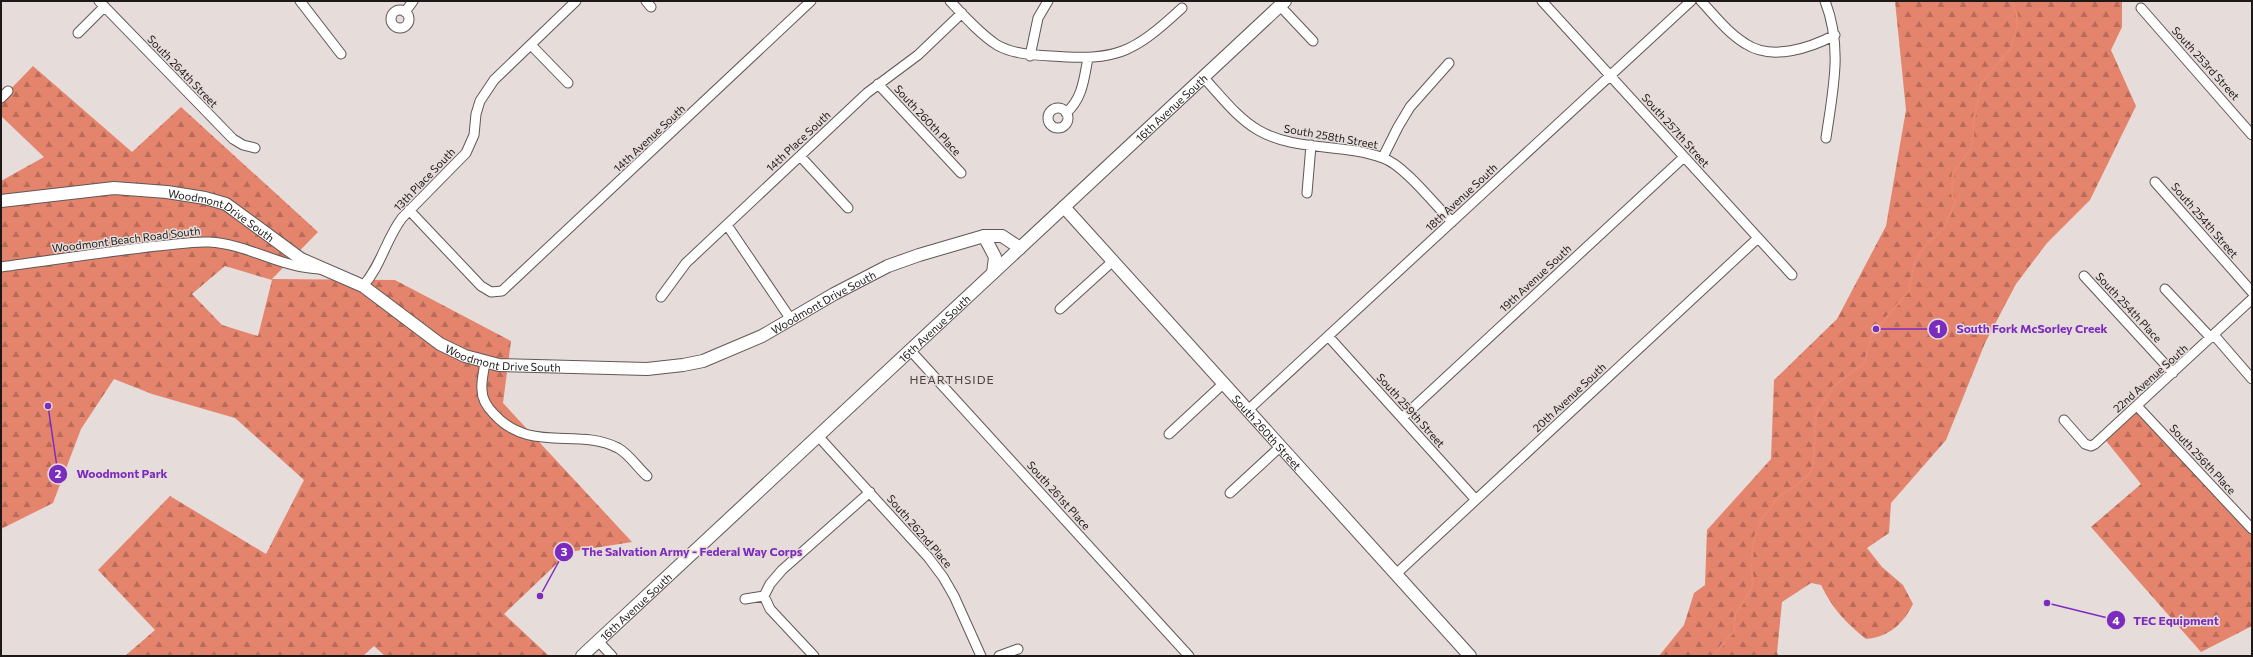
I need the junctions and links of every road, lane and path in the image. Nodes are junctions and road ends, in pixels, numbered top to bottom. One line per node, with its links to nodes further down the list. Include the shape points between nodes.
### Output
1 (300, 1): 21 (street)
2 (413, 1): 15 (street)
3 (576, 1): 20 (street, 13th Place South)
4 (950, 1): 16 (street)
5 (1048, 1): 22 (street, via 1038,18)
6 (1542, 1): 25 (street, South 257th Street)
7 (1691, 1): 25 (street, 18th Avenue South)
8 (1701, 1): 18 (street, via 1736,37 1756,49 1793,50 1819,44)
9 (1825, 1): 18 (street)
10 (806, 3): 43 (street, 14th Avenue South, via 502,291 491,292 481,286)
11 (102, 4): 17 (street); 33 (street, South 264th Street, via 233,139)
12 (1283, 4): 19 (street); 26 (main road, 16th Avenue South)
13 (1182, 8): 23 (street, via 1150,37 1132,48 1112,55)
14 (2141, 8): 30 (street, South 253rd Street)
15 (405, 12)
16 (962, 13): 22 (street, via 998,45); 28 (street, 14th Place South, via 918,55)
17 (78, 33)
18 (1835, 35): 31 (street, via 1836,63)
19 (1313, 41)
20 (531, 45): 27 (street); 43 (street, 13th Place South, via 494,80 484,94 476,114 474,135 466,153)
21 (341, 54)
22 (1030, 56): 23 (street)
23 (1088, 58): 29 (street, via 1080,97)
24 (1449, 63): 36 (street, via 1410,108)
25 (1610, 76): 35 (street, South 257th Street); 44 (street, 18th Avenue South)
26 (1203, 77): 32 (street, South 258th Street, via 1242,118 1258,130 1277,138); 41 (main road, 16th Avenue South)
27 (568, 83)
28 (878, 84): 34 (street, 14th Place South); 37 (street, South 260th Place)
29 (1066, 113)
30 (2252, 135)
31 (1826, 138)
32 (1311, 145): 36 (street, South 258th Street); 39 (street)
33 (255, 148)
34 (800, 156): 42 (street); 45 (street, 14th Place South)
35 (1684, 157): 47 (street, South 257th Street); 71 (street, 19th Avenue South)
36 (1383, 158): 44 (street, South 258th Street, via 1406,175)
37 (961, 173)
38 (2155, 182): 57 (street, South 254th Street)
39 (1307, 194)
40 (1, 201): 51 (main road, Woodmont Drive South, via 114,188 205,198 235,209 284,247)
41 (1064, 207): 48 (main road, 16th Avenue South); 49 (main road, South 260th Street)
42 (848, 208)
43 (409, 210): 55 (street, 13th Place South, via 396,226 374,273)
44 (1452, 222): 62 (street, 18th Avenue South)
45 (727, 225): 58 (street, 14th Place South, via 682,268); 61 (street)
46 (984, 236): 48 (main road, Woodmont Drive South, via 1002,236); 52 (main road, via 995,257); 61 (main road, Woodmont Drive South, via 948,245 888,266)
47 (1758, 238): 53 (street, South 257th Street); 79 (street, 20th Avenue South)
48 (1020, 248): 52 (main road, 16th Avenue South)
49 (1113, 261): 60 (street); 68 (main road, South 260th Street)
50 (1, 267): 51 (street, Woodmont Beach Road South, via 89,253 207,242 235,245 302,268)
51 (321, 269): 55 (main road, Woodmont Drive South)
52 (993, 273): 64 (main road, 16th Avenue South)
53 (1792, 275)
54 (2084, 276): 66 (street, South 254th Place)
55 (363, 286): 65 (main road, Woodmont Drive South, via 440,344 454,352)
56 (2165, 289): 63 (street)
57 (2252, 292)
58 (661, 297)
59 (2252, 299): 63 (street, 22nd Avenue South)
60 (1060, 310)
61 (790, 318): 65 (main road, Woodmont Drive South, via 762,336 730,350 703,361 672,367 513,367)
62 (1328, 336): 70 (street, 18th Avenue South); 71 (street, South 259th Street)
63 (2212, 337): 66 (street, 22nd Avenue South); 67 (street)
64 (910, 350): 74 (main road, 16th Avenue South); 91 (street, South 261st Place)
65 (485, 362): 76 (street, via 482,390 487,405 512,430 534,438 578,439 605,444 619,449)
66 (2173, 373): 69 (street, 22nd Avenue South)
67 (2252, 378)
68 (1224, 383): 70 (main road, South 260th Street); 73 (street)
69 (2137, 406): 72 (street, 22nd Avenue South, via 2091,446 2085,444); 80 (street, South 256th Place)
70 (1248, 410): 75 (main road, South 260th Street)
71 (1402, 418): 79 (street, South 259th Street)
72 (2064, 420)
73 (1169, 434)
74 (818, 436): 77 (street, South 262nd Place); 84 (main road, 16th Avenue South)
75 (1281, 446): 78 (street); 81 (main road, South 260th Street)
76 (646, 476)
77 (870, 492): 82 (street, via 782,570); 89 (street, South 262nd Place, via 944,577)
78 (1230, 493)
79 (1476, 500): 81 (street, 20th Avenue South)
80 (2252, 529)
81 (1396, 574): 92 (main road, South 260th Street)
82 (764, 596): 83 (street); 88 (street, via 770,610)
83 (745, 599)
84 (598, 641): 86 (main road, 16th Avenue South); 87 (street)
85 (1018, 649): 90 (street)
86 (582, 656)
87 (612, 656)
88 (814, 656)
89 (981, 656)
90 (998, 656)
91 (1189, 656)
92 (1470, 656)

